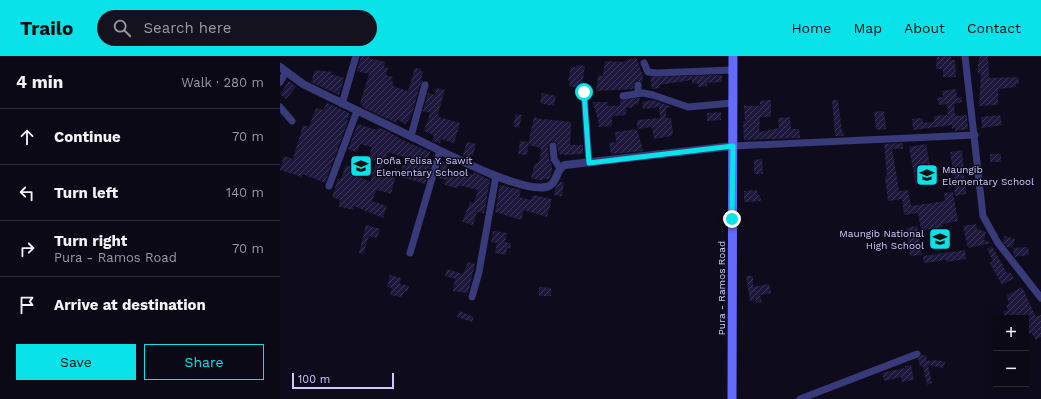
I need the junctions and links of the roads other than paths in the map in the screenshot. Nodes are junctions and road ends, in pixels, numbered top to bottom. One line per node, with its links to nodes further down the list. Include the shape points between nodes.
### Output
1 (356, 56): 14 (street)
2 (733, 56): 6 (main road, Pura - Ramos Road)
3 (965, 56): 18 (street)
4 (644, 63): 6 (street, via 648,72 656,73)
5 (283, 70): 7 (street); 14 (street, via 303,84)
6 (733, 70): 13 (main road, Pura - Ramos Road)
7 (280, 82)
8 (425, 85): 19 (street)
9 (638, 85): 11 (street)
10 (584, 92): 23 (street)
11 (638, 94): 12 (street); 13 (street, via 653,95 688,107)
12 (624, 96)
13 (732, 103): 21 (main road, Pura - Ramos Road)
14 (342, 104): 16 (street)
15 (280, 107): 17 (street)
16 (357, 111): 19 (street); 26 (street)
17 (292, 122)
18 (975, 135): 21 (street); 29 (street, via 983,216 998,243)
19 (411, 136): 22 (street)
20 (553, 146): 24 (street, via 554,159)
21 (733, 146): 23 (street); 31 (main road, Pura - Ramos Road)
22 (440, 151): 25 (street); 27 (street)
23 (589, 163): 24 (street, via 565,165)
24 (560, 168): 25 (street, via 552,185 548,187 528,186)
25 (496, 176): 28 (street, via 479,272)
26 (329, 186)
27 (410, 253)
28 (472, 297)
29 (1041, 298)
30 (917, 354): 32 (street)
31 (732, 399)
32 (800, 399)

